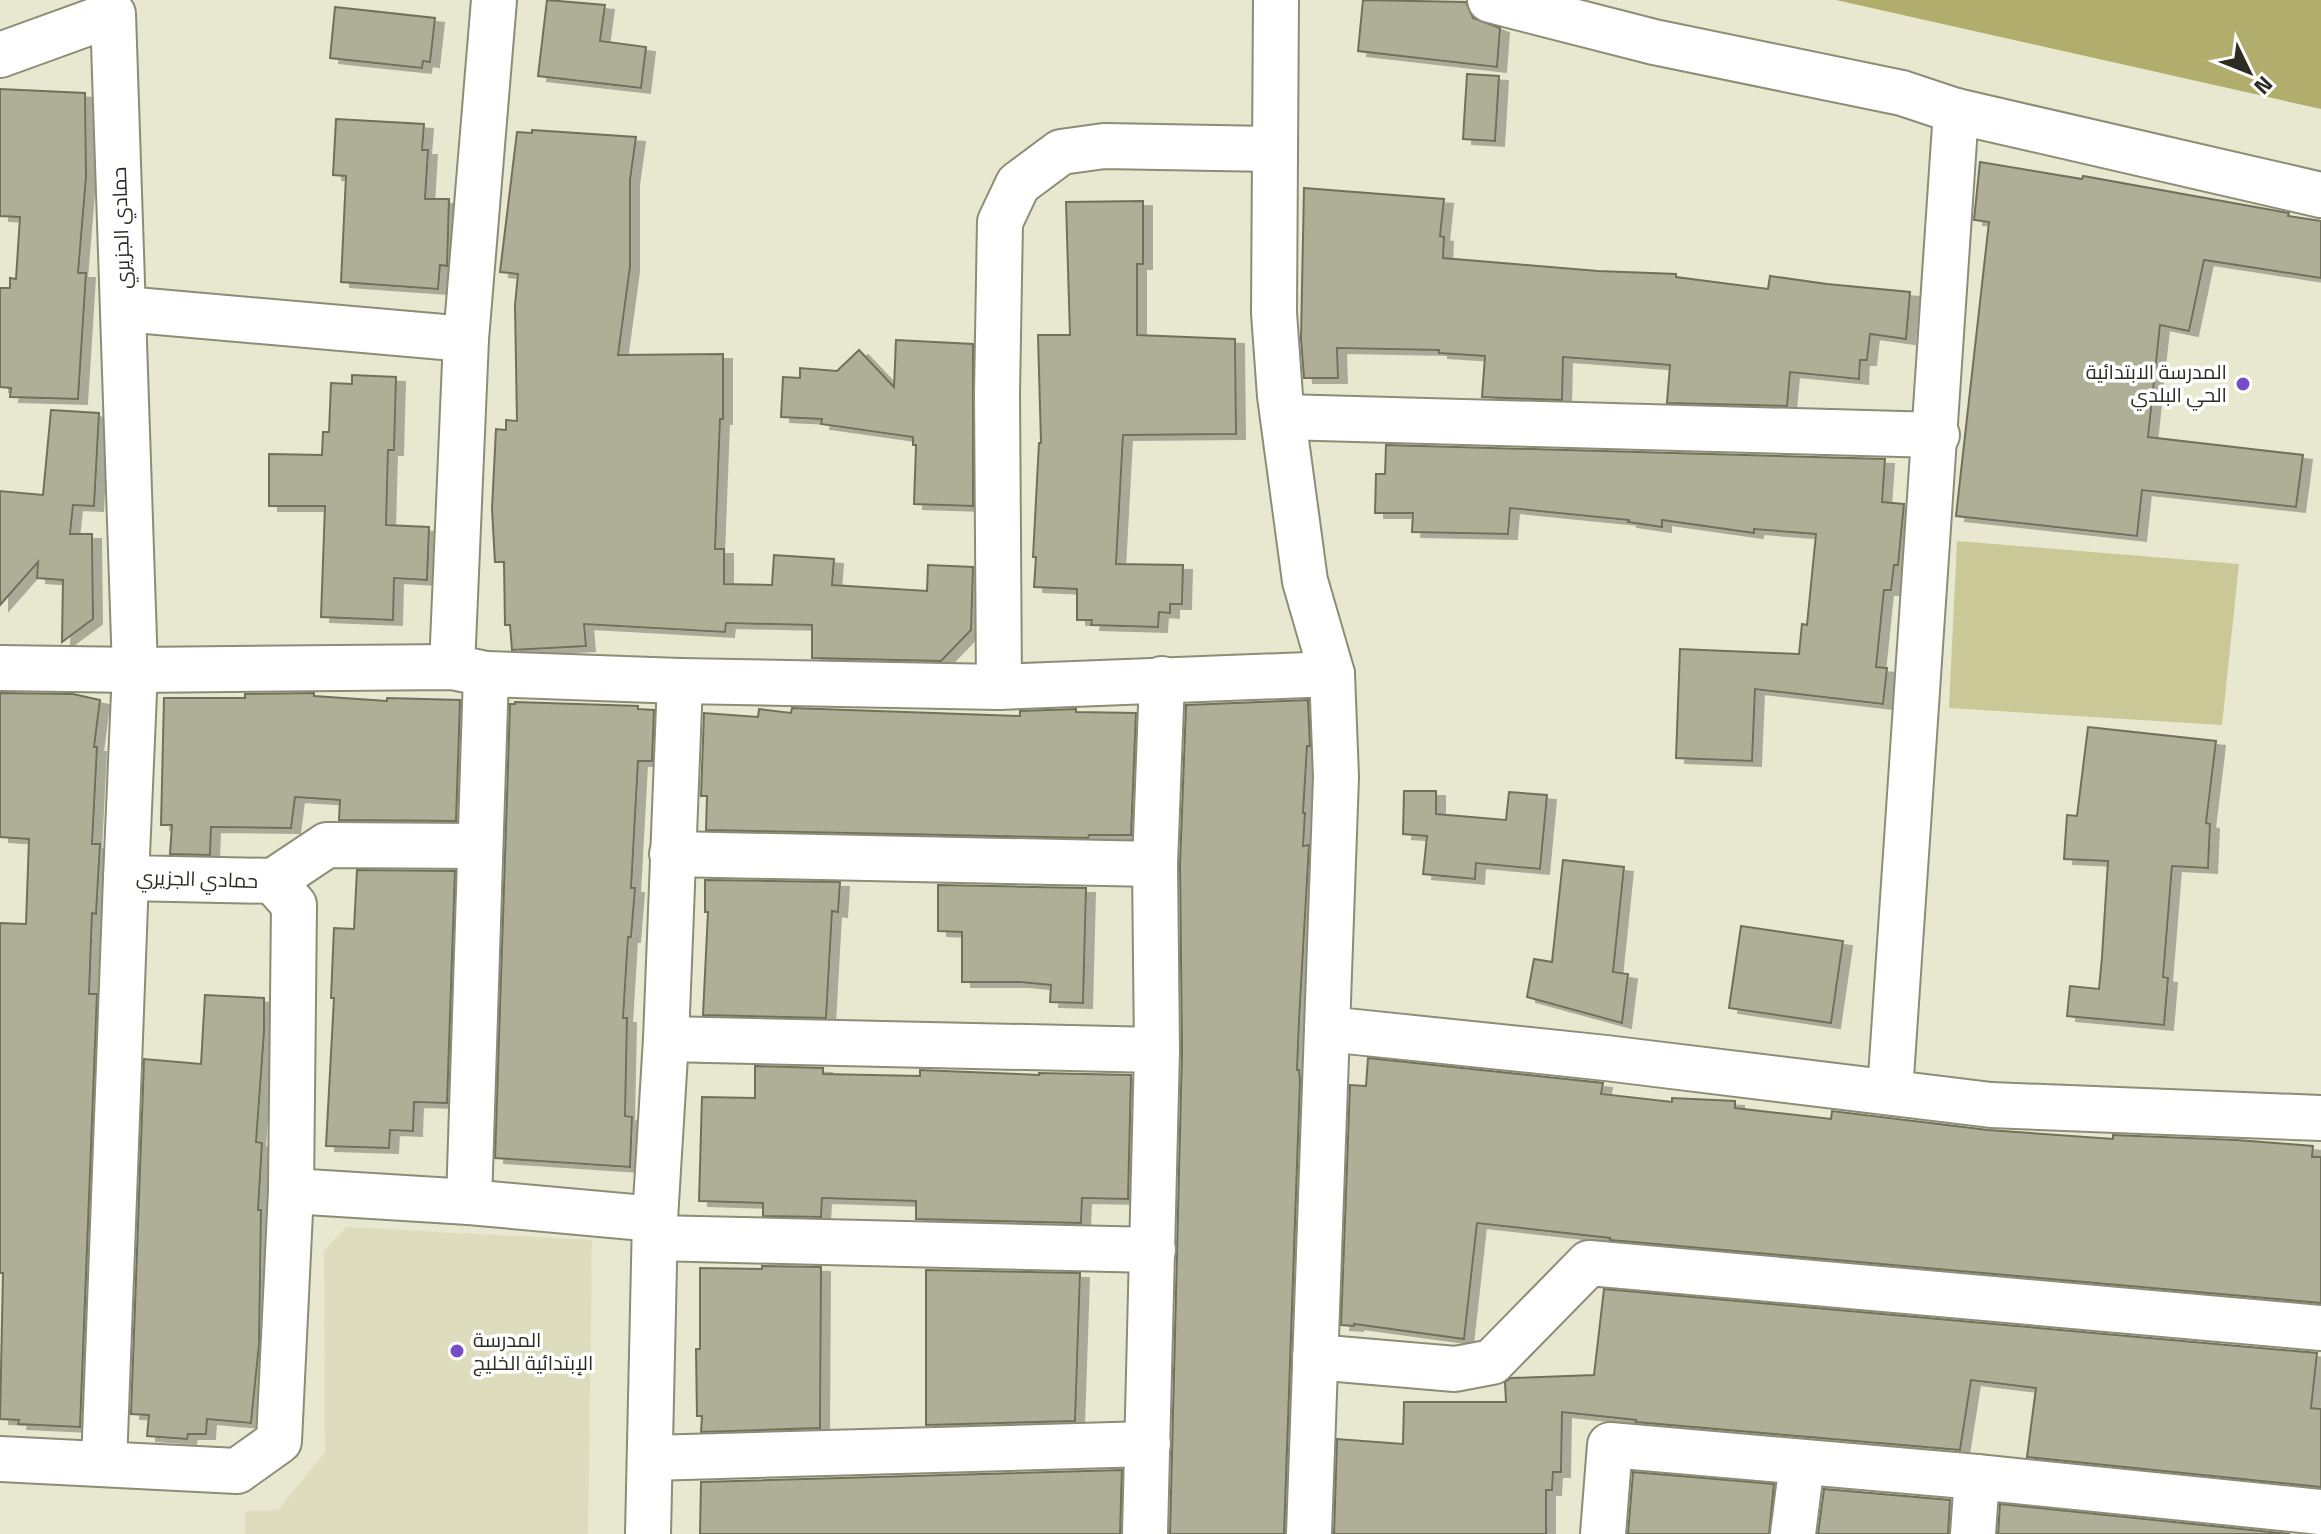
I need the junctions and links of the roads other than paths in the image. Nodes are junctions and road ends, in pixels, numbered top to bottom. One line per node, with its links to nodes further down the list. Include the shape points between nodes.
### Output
1 (494, 0): 9 (street)
2 (1276, 0): 6 (street)
3 (1490, 0): 5 (street, via 1654,42 1902,93)
4 (0, 55): 8 (street, حمادي الجزيري, via 113,14)
5 (1956, 111): 7 (street); 11 (street)
6 (1275, 149): 10 (street, via 1274,313); 18 (street, via 1104,146 1061,152 1018,184 1000,222)
7 (2321, 195)
8 (124, 309): 9 (street); 13 (street, حمادي الجزيري)
9 (466, 339): 14 (street)
10 (1283, 417): 11 (street); 15 (street, via 1305,581)
11 (1937, 435): 27 (street)
12 (0, 668): 13 (street)
13 (135, 670): 14 (street); 22 (street, حمادي الجزيري)
14 (469, 671): 17 (street); 19 (street)
15 (1332, 674): 16 (street); 24 (street, via 1336,777)
16 (1162, 679): 18 (street); 21 (street)
17 (680, 681): 18 (street); 20 (street)
18 (999, 687)
19 (480, 846): 23 (street, via 327,845); 30 (street)
20 (672, 854): 21 (street); 25 (street)
21 (1155, 864): 26 (street)
22 (126, 878): 23 (street, حمادي الجزيري); 39 (street)
23 (273, 881): 29 (street, حمادي الجزيري, via 294,905)
24 (1327, 1029): 27 (street); 34 (street)
25 (666, 1039): 26 (street); 31 (street)
26 (1157, 1050): 32 (street)
27 (1890, 1092): 28 (street, via 1991,1105)
28 (2321, 1118)
29 (291, 1191): 30 (street); 39 (street, حمادي الجزيري, via 279,1441 237,1471)
30 (469, 1202): 31 (street)
31 (655, 1229): 32 (street); 36 (street)
32 (1153, 1250): 35 (street)
33 (2321, 1328): 34 (street, via 1589,1263 1492,1362 1455,1369)
34 (1315, 1357): 44 (street)
35 (1148, 1444): 36 (street); 43 (street)
36 (650, 1458): 42 (street)
37 (0, 1459): 39 (street, حمادي الجزيري)
38 (1802, 1463): 40 (street); 45 (street, via 1610,1445); 46 (street)
39 (104, 1464)
40 (1977, 1477): 41 (street); 47 (street)
41 (2321, 1512)
42 (648, 1534)
43 (1145, 1534)
44 (1309, 1534)
45 (1603, 1534)
46 (1793, 1534)
47 (1973, 1534)

